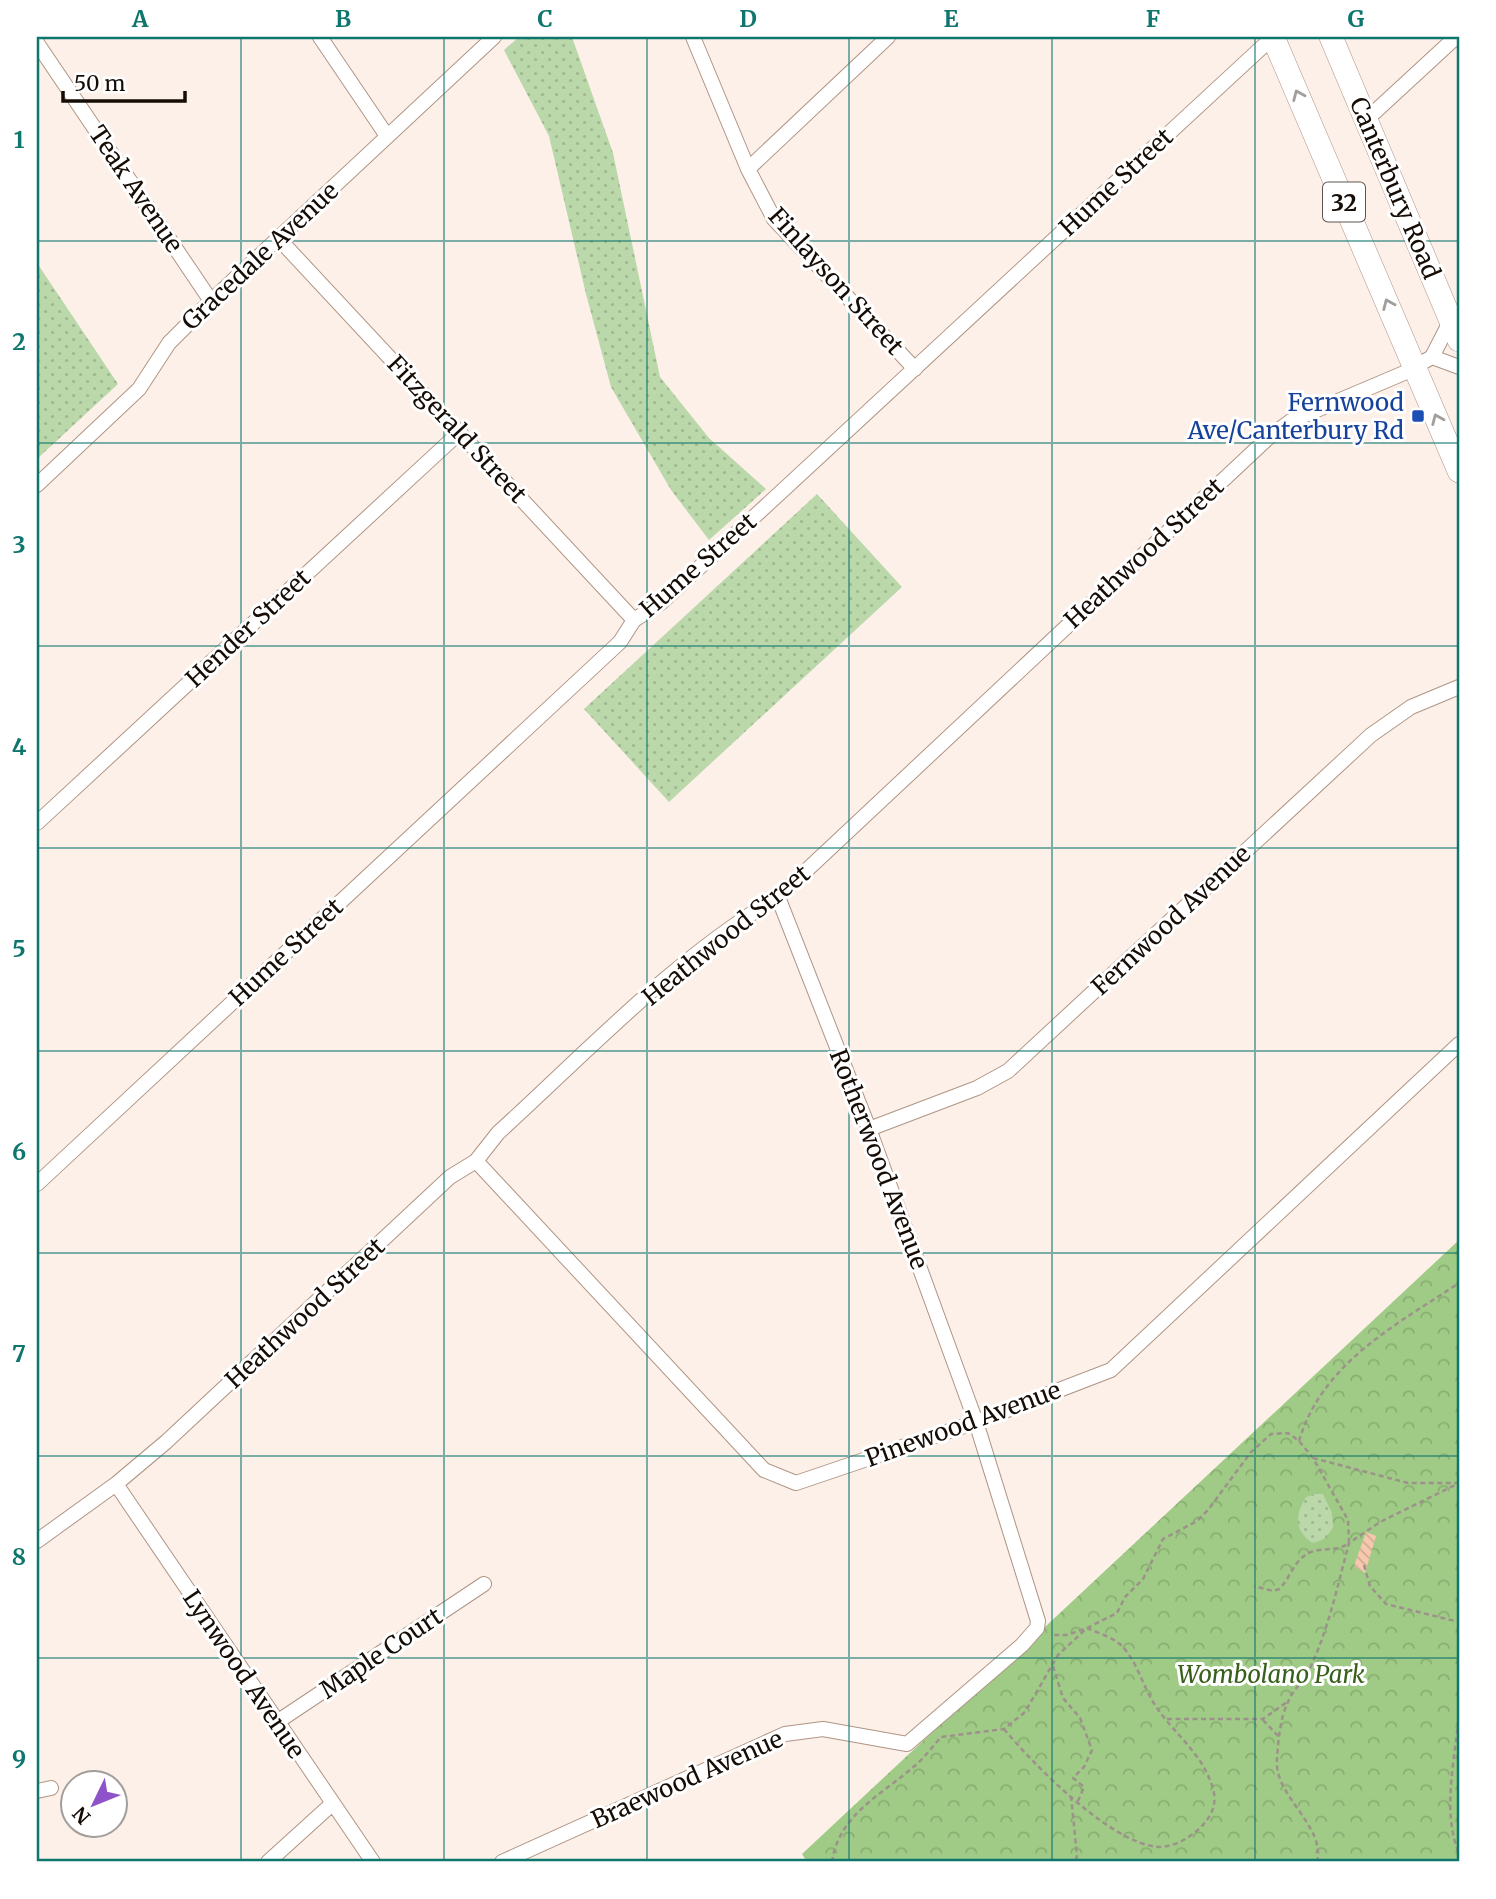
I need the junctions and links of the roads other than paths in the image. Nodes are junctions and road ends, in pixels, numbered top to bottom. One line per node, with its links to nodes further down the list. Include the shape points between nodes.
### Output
1 (320, 37): 10 (street)
2 (494, 37): 10 (street, Gracedale Avenue)
3 (693, 37): 11 (street, Finlayson Street)
4 (888, 37): 11 (street)
5 (1273, 37): 15 (main road, 32, one-way to 5); 17 (street, Hume Street)
6 (1331, 37): 9 (main road, Canterbury Road / 32)
7 (1456, 37): 9 (street)
8 (37, 43): 13 (street, Teak Avenue)
9 (1366, 120): 14 (main road, Canterbury Road / 32)
10 (387, 136): 12 (street, Gracedale Avenue)
11 (748, 169): 17 (street, Finlayson Street, via 774,219)
12 (279, 239): 13 (street, Gracedale Avenue); 18 (street, Fitzgerald Street)
13 (211, 301): 20 (street, Gracedale Avenue, via 169,343 139,389)
14 (1455, 330): 15 (street)
15 (1424, 362): 16 (street); 19 (main road, 32, one-way to 15); 24 (street, Heathwood Street, via 1292,421 1268,438)
16 (1459, 367)
17 (915, 369): 21 (street, Hume Street, via 662,602)
18 (460, 432): 21 (street, Fitzgerald Street); 23 (street, Hender Street)
19 (1459, 471)
20 (37, 485)
21 (635, 620): 28 (street, Hume Street, via 620,642)
22 (1459, 687): 26 (street, Fernwood Avenue, via 1411,708 1371,735 1008,1071 977,1088)
23 (37, 823)
24 (778, 897): 26 (street, Rotherwood Avenue); 27 (street, Heathwood Street, via 746,916 670,976 498,1133)
25 (1459, 1044): 29 (street, Pinewood Avenue, via 1111,1370)
26 (869, 1129): 29 (street, Rotherwood Avenue)
27 (476, 1161): 29 (street, Pinewood Avenue, via 764,1471 796,1483); 30 (street, Heathwood Street, via 450,1177)
28 (37, 1184)
29 (976, 1422): 37 (street, Braewood Avenue, via 1038,1621 1021,1645 906,1744 823,1729 785,1734)
30 (116, 1484): 31 (street, Heathwood Street); 33 (street, Lynwood Avenue)
31 (37, 1541)
32 (484, 1584): 33 (street, Maple Court)
33 (277, 1722): 34 (street, Lynwood Avenue)
34 (332, 1804): 35 (street); 36 (street, Lynwood Avenue)
35 (268, 1862)
36 (373, 1862)
37 (502, 1862)

